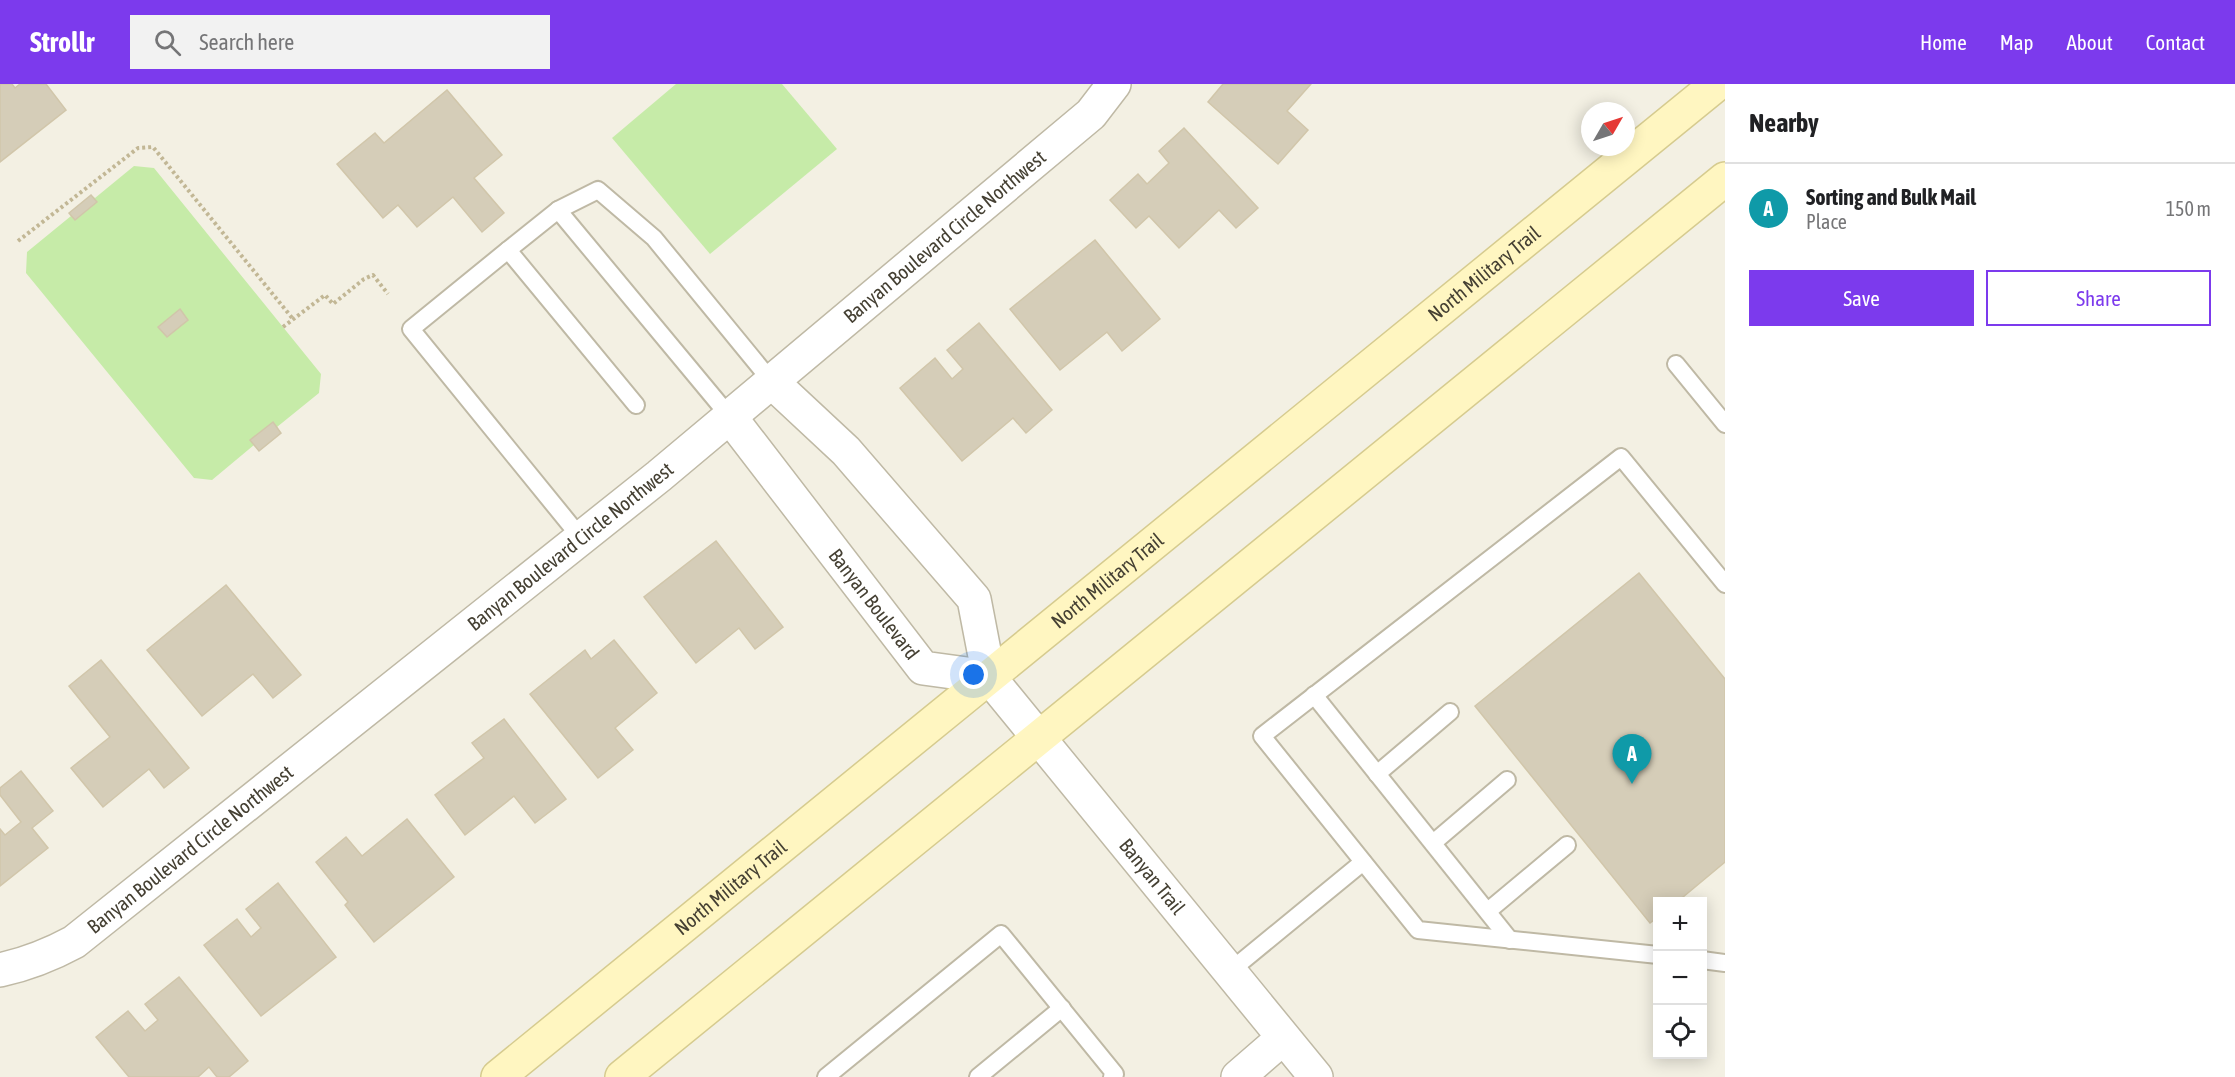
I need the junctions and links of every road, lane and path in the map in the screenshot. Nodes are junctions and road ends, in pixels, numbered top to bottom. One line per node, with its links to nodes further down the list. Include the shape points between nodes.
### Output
1 (1114, 84): 11 (street, Banyan Boulevard Circle Northwest, via 1091,114)
2 (1717, 84): 17 (main road, North Military Trail)
3 (1725, 179): 20 (main road)
4 (558, 210): 6 (lane); 11 (lane, via 598,190 654,238); 13 (lane)
5 (18, 241): 8 (path, via 138,148 153,147)
6 (508, 250): 12 (lane); 15 (lane, via 411,329)
7 (388, 294): 8 (path, via 373,275 333,304 325,295)
8 (293, 320): 9 (path)
9 (283, 327)
10 (1676, 364): 14 (lane)
11 (772, 382): 13 (street, Banyan Boulevard Circle Northwest); 17 (street, via 846,451 974,598)
12 (636, 405)
13 (730, 417): 15 (street, Banyan Boulevard Circle Northwest); 17 (street, Banyan Boulevard, via 923,668)
14 (1725, 424)
15 (581, 538): 31 (street, Banyan Boulevard Circle Northwest, via 74,942 24,965)
16 (1725, 584): 18 (lane, via 1621,456)
17 (989, 677): 20 (street, Banyan Trail); 35 (main road, North Military Trail)
18 (1314, 695): 21 (lane); 25 (lane, via 1262,736)
19 (1450, 712): 21 (lane)
20 (1039, 738): 32 (street, Banyan Trail); 36 (main road)
21 (1377, 774): 23 (lane)
22 (1507, 780): 23 (lane)
23 (1433, 843): 26 (lane)
24 (1567, 846): 26 (lane)
25 (1363, 862): 27 (lane, via 1418,930); 32 (lane)
26 (1488, 911): 27 (lane)
27 (1510, 940): 28 (lane)
28 (1653, 954)
29 (1707, 961): 30 (lane)
30 (1725, 963)
31 (0, 970)
32 (1229, 972): 34 (street, Banyan Trail)
33 (1062, 1008): 37 (lane, via 1001,934); 38 (lane); 39 (lane, via 1115,1074)
34 (1283, 1038): 40 (street); 41 (street, Banyan Trail)
35 (498, 1077)
36 (622, 1077)
37 (826, 1077)
38 (978, 1077)
39 (1112, 1077)
40 (1238, 1077)
41 (1316, 1077)

